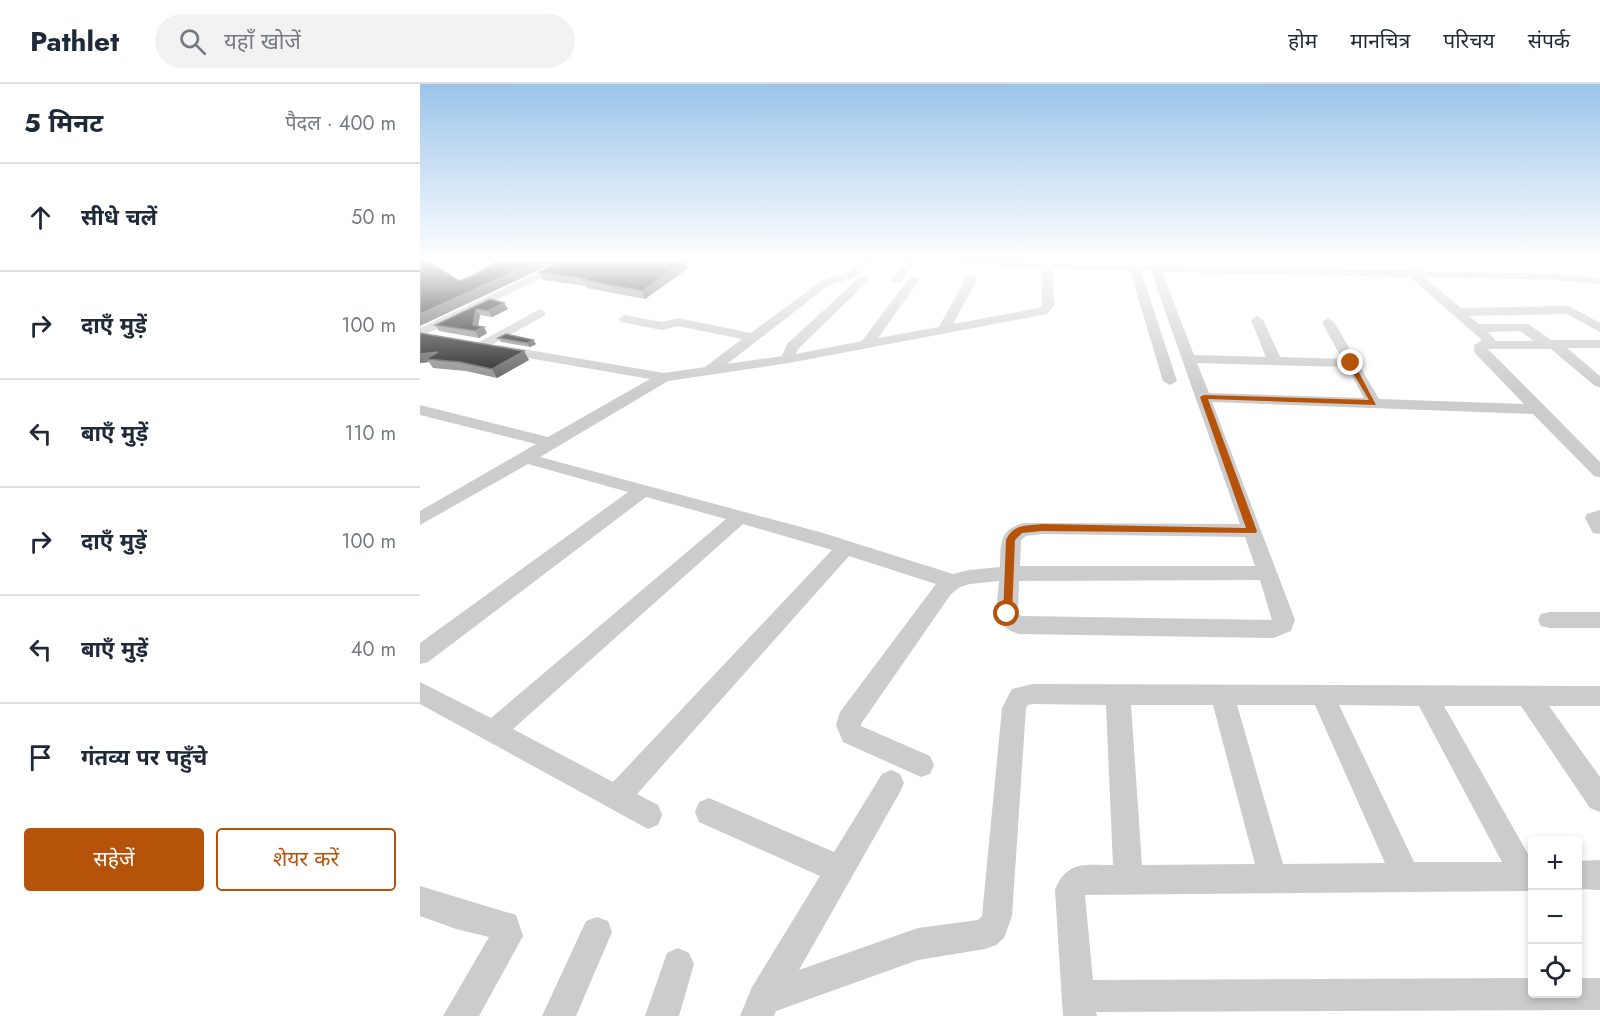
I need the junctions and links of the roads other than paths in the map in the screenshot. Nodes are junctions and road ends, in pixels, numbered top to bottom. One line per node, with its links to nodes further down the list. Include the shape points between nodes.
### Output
1 (489, 304): 18 (street)
2 (796, 304): 19 (street)
3 (837, 304): 26 (street, via 792,347)
4 (896, 304): 21 (street)
5 (957, 304): 17 (street)
6 (1048, 304): 17 (street, via 1043,311)
7 (1143, 304): 32 (street)
8 (1169, 304): 27 (street)
9 (1450, 304): 10 (street)
10 (1458, 312): 15 (street); 16 (street, via 1569,310)
11 (540, 313): 23 (street)
12 (625, 319): 19 (street, via 662,326 678,322)
13 (1257, 320): 28 (street)
14 (1328, 322): 29 (street)
15 (1476, 328): 24 (street, via 1490,341); 25 (street, via 1523,327)
16 (1600, 328)
17 (944, 329): 21 (street)
18 (427, 337)
19 (752, 337): 30 (street)
20 (465, 343): 23 (street)
21 (867, 344): 26 (street)
22 (1600, 344): 25 (street)
23 (481, 345): 31 (street)
24 (1481, 345): 25 (street); 36 (street, via 1481,352)
25 (1552, 345): 33 (street)
26 (789, 359): 30 (street)
27 (1190, 359): 28 (street); 34 (street)
28 (1275, 361): 29 (street)
29 (1351, 363): 35 (street)
30 (710, 369): 31 (street)
31 (664, 377): 38 (street)
32 (1170, 381)
33 (1600, 383)
34 (1204, 397): 35 (street); 46 (street)
35 (1374, 403): 36 (street)
36 (1535, 409): 40 (street)
37 (420, 410): 38 (street)
38 (551, 443): 39 (street)
39 (526, 458): 41 (street); 44 (street)
40 (1600, 472)
41 (643, 490): 43 (street); 53 (street)
42 (1600, 516): 45 (street, via 1594,518)
43 (740, 517): 47 (street); 61 (street)
44 (420, 519)
45 (1600, 528)
46 (1252, 531): 48 (street); 49 (street, via 1021,530 1011,540)
47 (846, 547): 50 (street); 64 (street)
48 (1268, 573): 49 (street); 49 (street, via 1284,620 1283,625 1273,629 1019,625 1007,614)
49 (1008, 574): 50 (street)
50 (953, 582): 62 (street, via 944,589 848,725 852,734)
51 (1550, 620): 52 (street)
52 (1600, 620)
53 (420, 654)
54 (420, 692): 61 (street)
55 (1322, 694): 56 (street); 58 (street); 73 (street)
56 (1425, 694): 59 (street); 69 (street)
57 (1118, 695): 58 (street); 75 (street); 81 (street, via 1033,694 1020,696 1016,701 996,916 993,927 985,934 918,944)
58 (1222, 695): 74 (street)
59 (1527, 695): 60 (street); 65 (street)
60 (1600, 696)
61 (493, 731): 64 (street)
62 (921, 765)
63 (891, 783): 68 (street)
64 (616, 798): 67 (street)
65 (1600, 799)
66 (709, 812): 68 (street)
67 (648, 815)
68 (841, 870): 81 (street)
69 (1528, 874)
70 (1582, 875): 71 (street)
71 (1600, 875)
72 (1528, 876): 73 (street)
73 (1406, 877): 74 (street)
74 (1273, 878): 75 (street)
75 (1128, 879): 80 (street, via 1079,880 1071,886)
76 (420, 901): 82 (street, via 505,926 507,930)
77 (597, 932): 83 (street)
78 (678, 964): 84 (street)
79 (1600, 994): 80 (street)
80 (1079, 1006)
81 (761, 1007)
82 (460, 1016)
83 (559, 1016)
84 (662, 1016)

